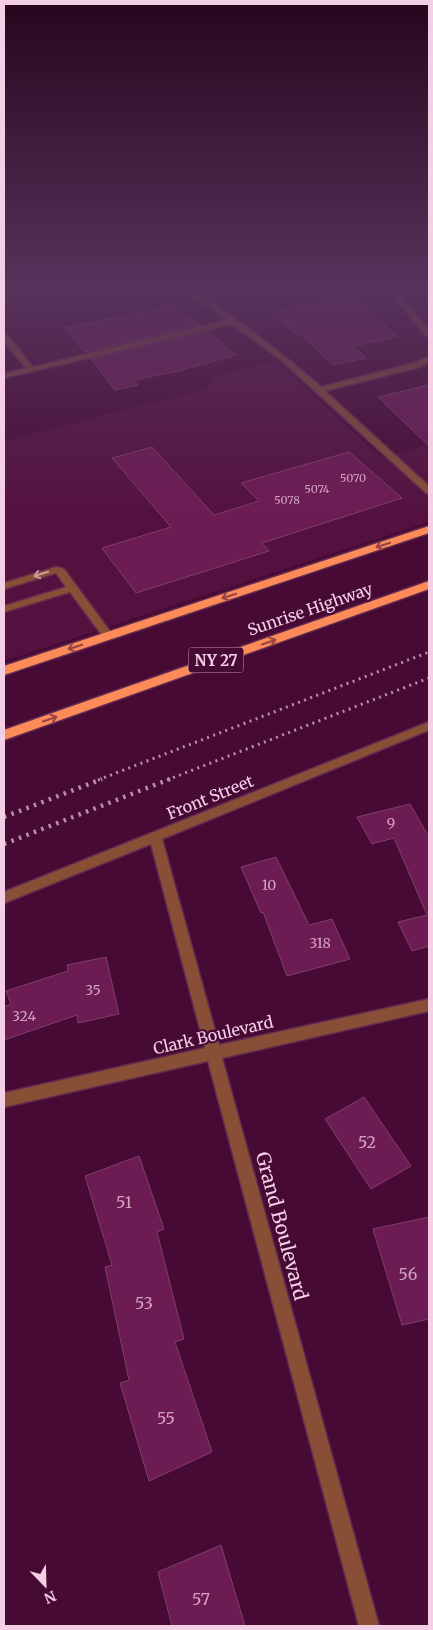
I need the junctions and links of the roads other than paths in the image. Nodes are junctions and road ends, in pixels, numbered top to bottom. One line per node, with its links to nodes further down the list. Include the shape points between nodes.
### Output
1 (25, 363): 5 (street)
2 (60, 363): 5 (street)
3 (290, 363): 7 (street)
4 (421, 363): 7 (street)
5 (31, 370): 6 (street)
6 (4, 376)
7 (320, 390): 8 (street)
8 (429, 490)
9 (429, 530): 14 (highway, one-way to 14)
10 (429, 585): 17 (highway, Sunrise Highway / NY 27, one-way to 10)
11 (4, 586): 12 (street, one-way to 11, via 58,570)
12 (73, 588): 13 (street); 14 (street)
13 (4, 609)
14 (108, 636): 15 (highway, one-way to 15)
15 (4, 671)
16 (429, 726): 18 (street, Front Street)
17 (4, 736)
18 (155, 836): 19 (street, Front Street); 21 (street, Grand Boulevard)
19 (4, 898)
20 (429, 1005): 21 (street, Clark Boulevard)
21 (214, 1053): 22 (street, Clark Boulevard); 23 (street, Grand Boulevard)
22 (4, 1100)
23 (368, 1626)

